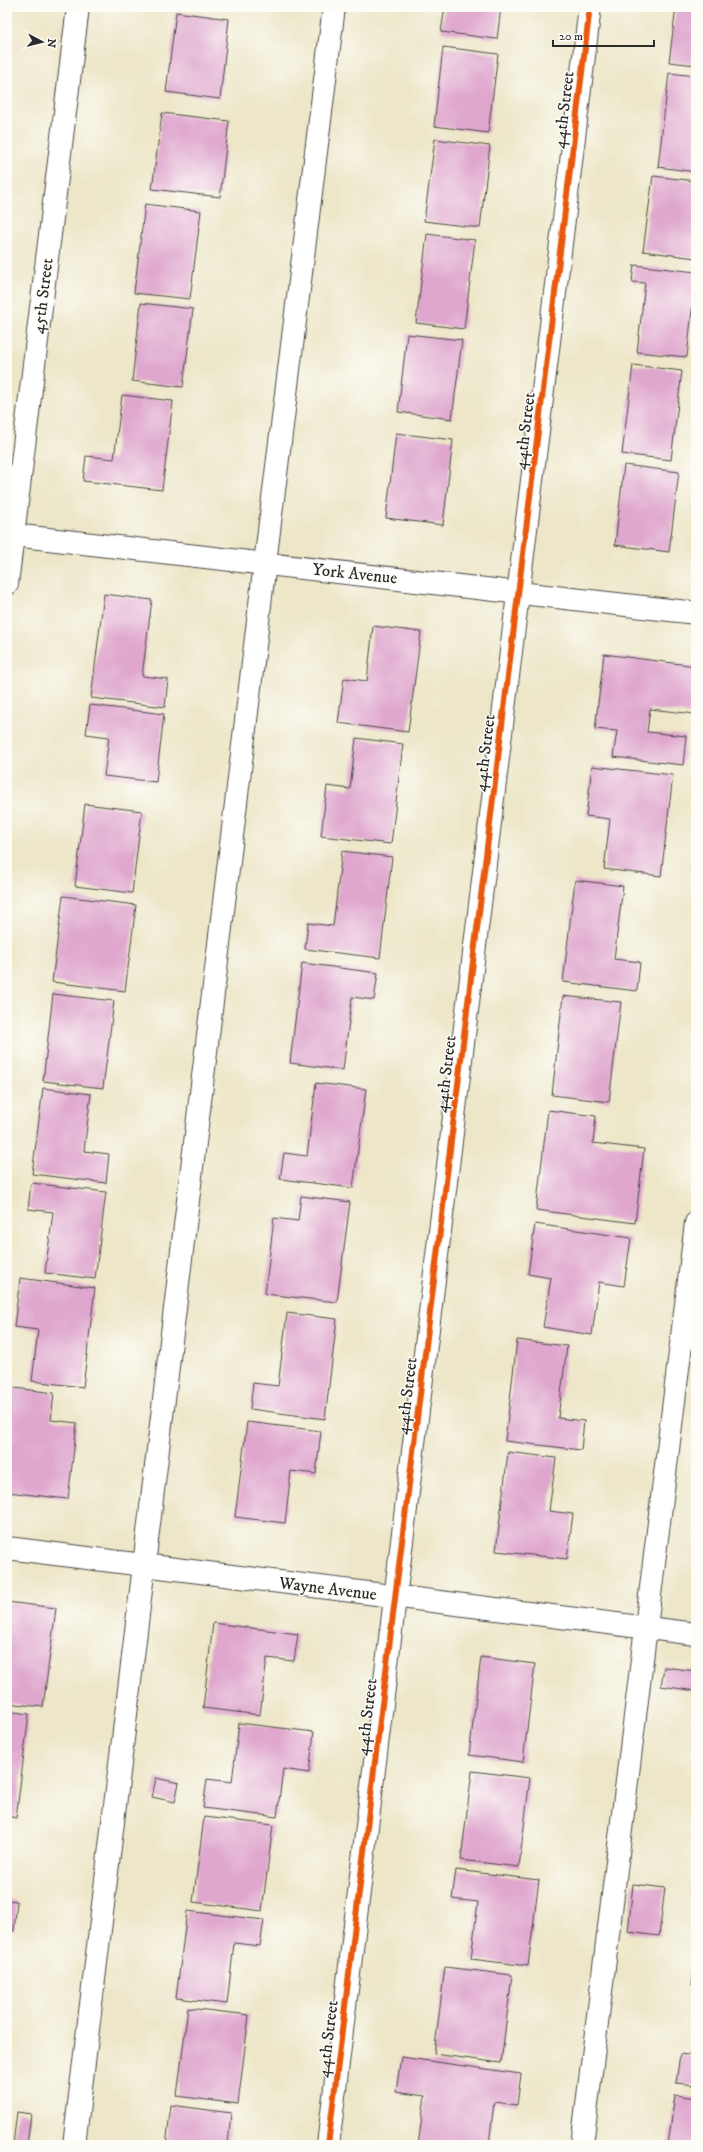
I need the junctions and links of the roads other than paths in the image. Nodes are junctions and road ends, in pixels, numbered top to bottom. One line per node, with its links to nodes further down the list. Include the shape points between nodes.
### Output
1 (78, 7): 4 (street, 45th Street)
2 (334, 7): 5 (street)
3 (590, 7): 7 (street, 44th Street)
4 (13, 535): 5 (street, York Avenue); 6 (street, 45th Street)
5 (265, 563): 7 (street, York Avenue); 11 (street)
6 (7, 584)
7 (518, 592): 8 (street, York Avenue); 12 (street, 44th Street)
8 (696, 613)
9 (696, 1223): 13 (street)
10 (7, 1548): 11 (street, Wayne Avenue)
11 (145, 1565): 12 (street, Wayne Avenue); 15 (street)
12 (395, 1596): 13 (street, Wayne Avenue); 16 (street, 44th Street)
13 (647, 1628): 14 (street, Wayne Avenue); 17 (street)
14 (696, 1634)
15 (74, 2145)
16 (328, 2145)
17 (582, 2145)

